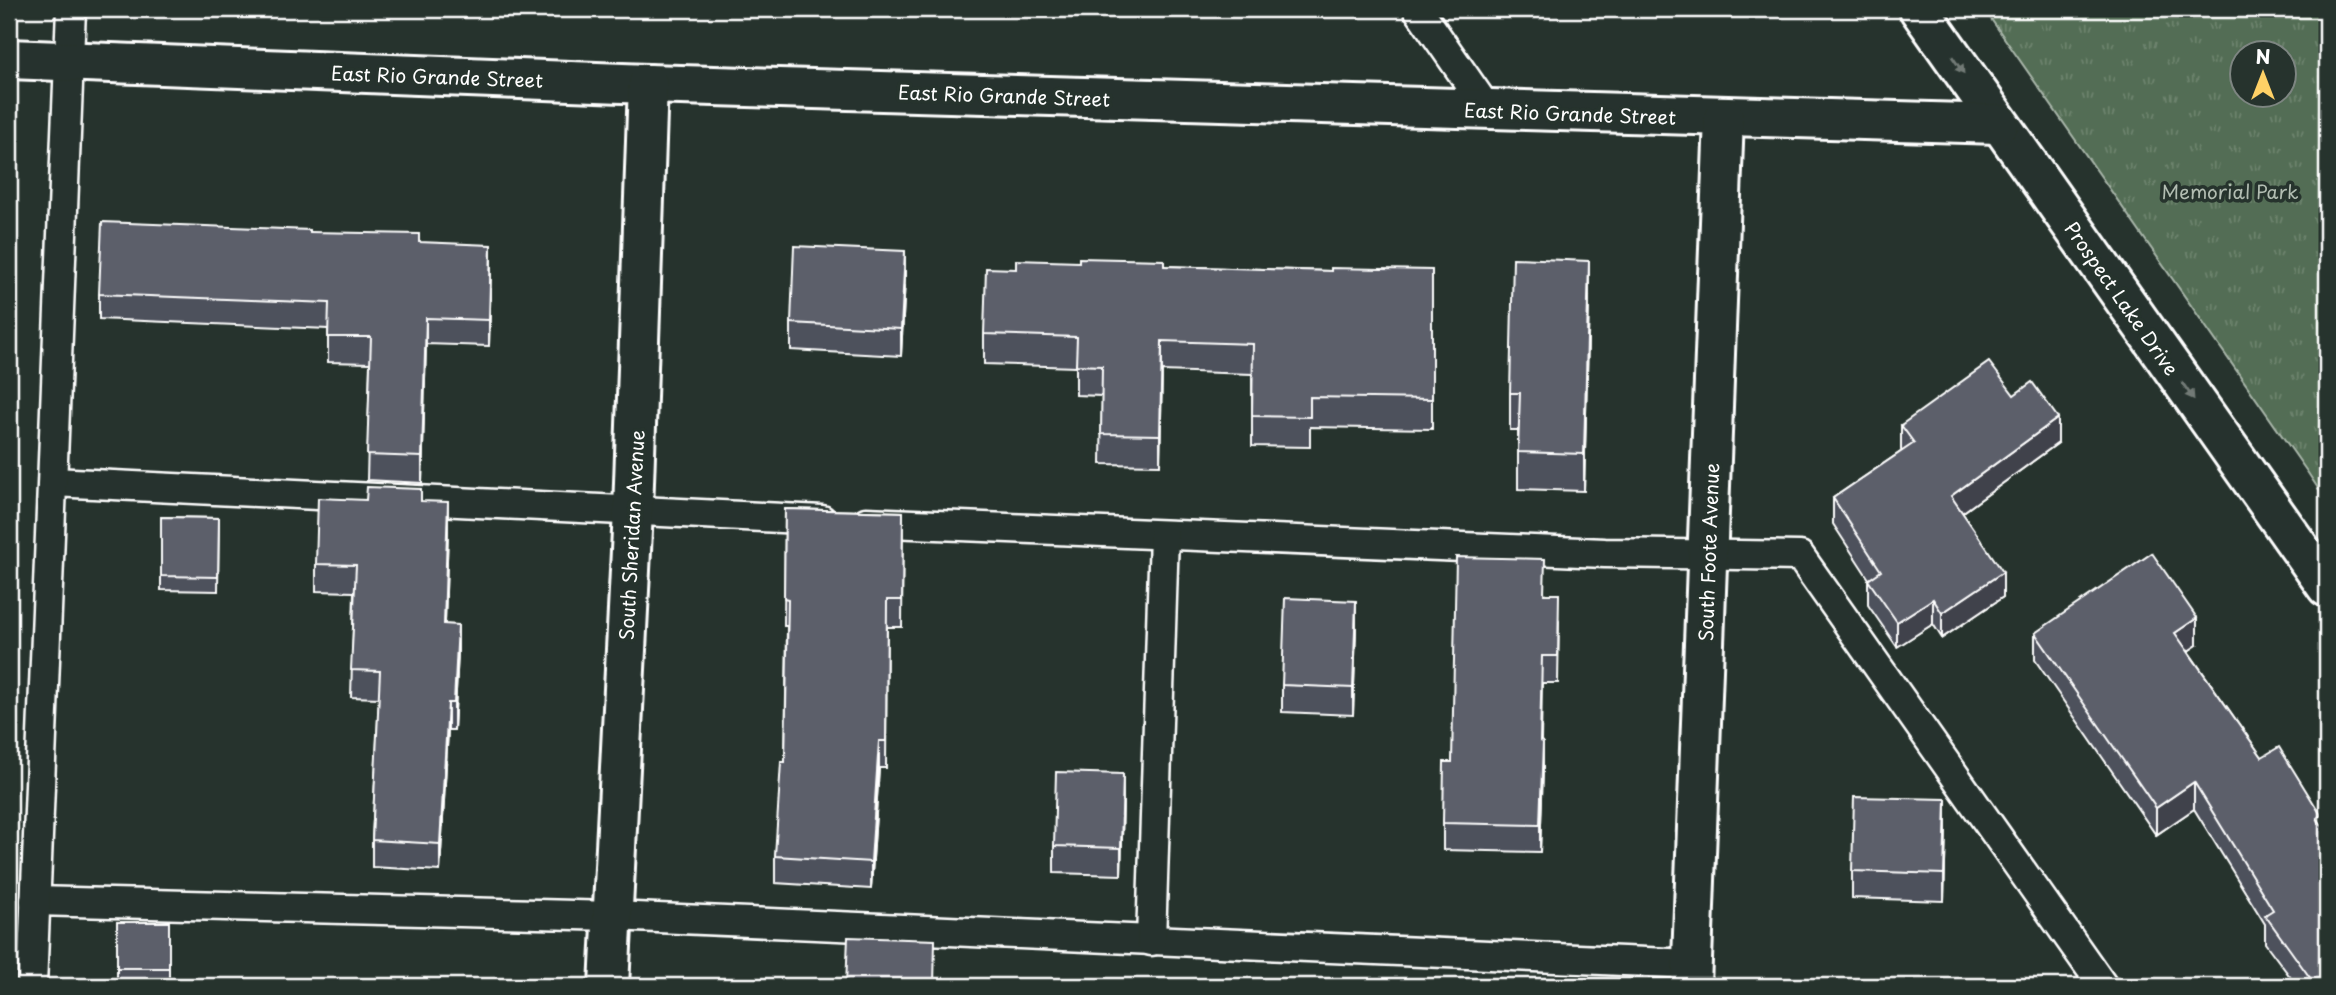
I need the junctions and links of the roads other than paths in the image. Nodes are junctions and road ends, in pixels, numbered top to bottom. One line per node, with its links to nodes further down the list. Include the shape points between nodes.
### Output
1 (71, 9): 5 (lane)
2 (1418, 9): 7 (lane)
3 (1919, 9): 9 (street, Prospect Lake Drive, one-way to 9)
4 (9, 59): 5 (street, East Rio Grande Street)
5 (70, 61): 6 (street, East Rio Grande Street); 10 (lane)
6 (648, 85): 7 (street, East Rio Grande Street); 11 (street, South Sheridan Avenue)
7 (1488, 110): 8 (street, East Rio Grande Street)
8 (1724, 117): 9 (street, East Rio Grande Street); 13 (street, South Foote Avenue)
9 (1999, 124): 14 (street, Prospect Lake Drive, one-way to 14)
10 (52, 482): 11 (lane); 15 (lane)
11 (633, 511): 12 (lane); 16 (street, South Sheridan Avenue)
12 (1164, 535): 13 (lane); 17 (lane)
13 (1708, 556): 18 (street, South Foote Avenue); 21 (lane, via 1800,556)
14 (2327, 587)
15 (35, 901): 16 (lane); 19 (lane)
16 (612, 916): 17 (lane); 20 (street, South Sheridan Avenue)
17 (1151, 941): 18 (lane)
18 (1692, 975)
19 (32, 986)
20 (610, 986)
21 (2103, 986)

